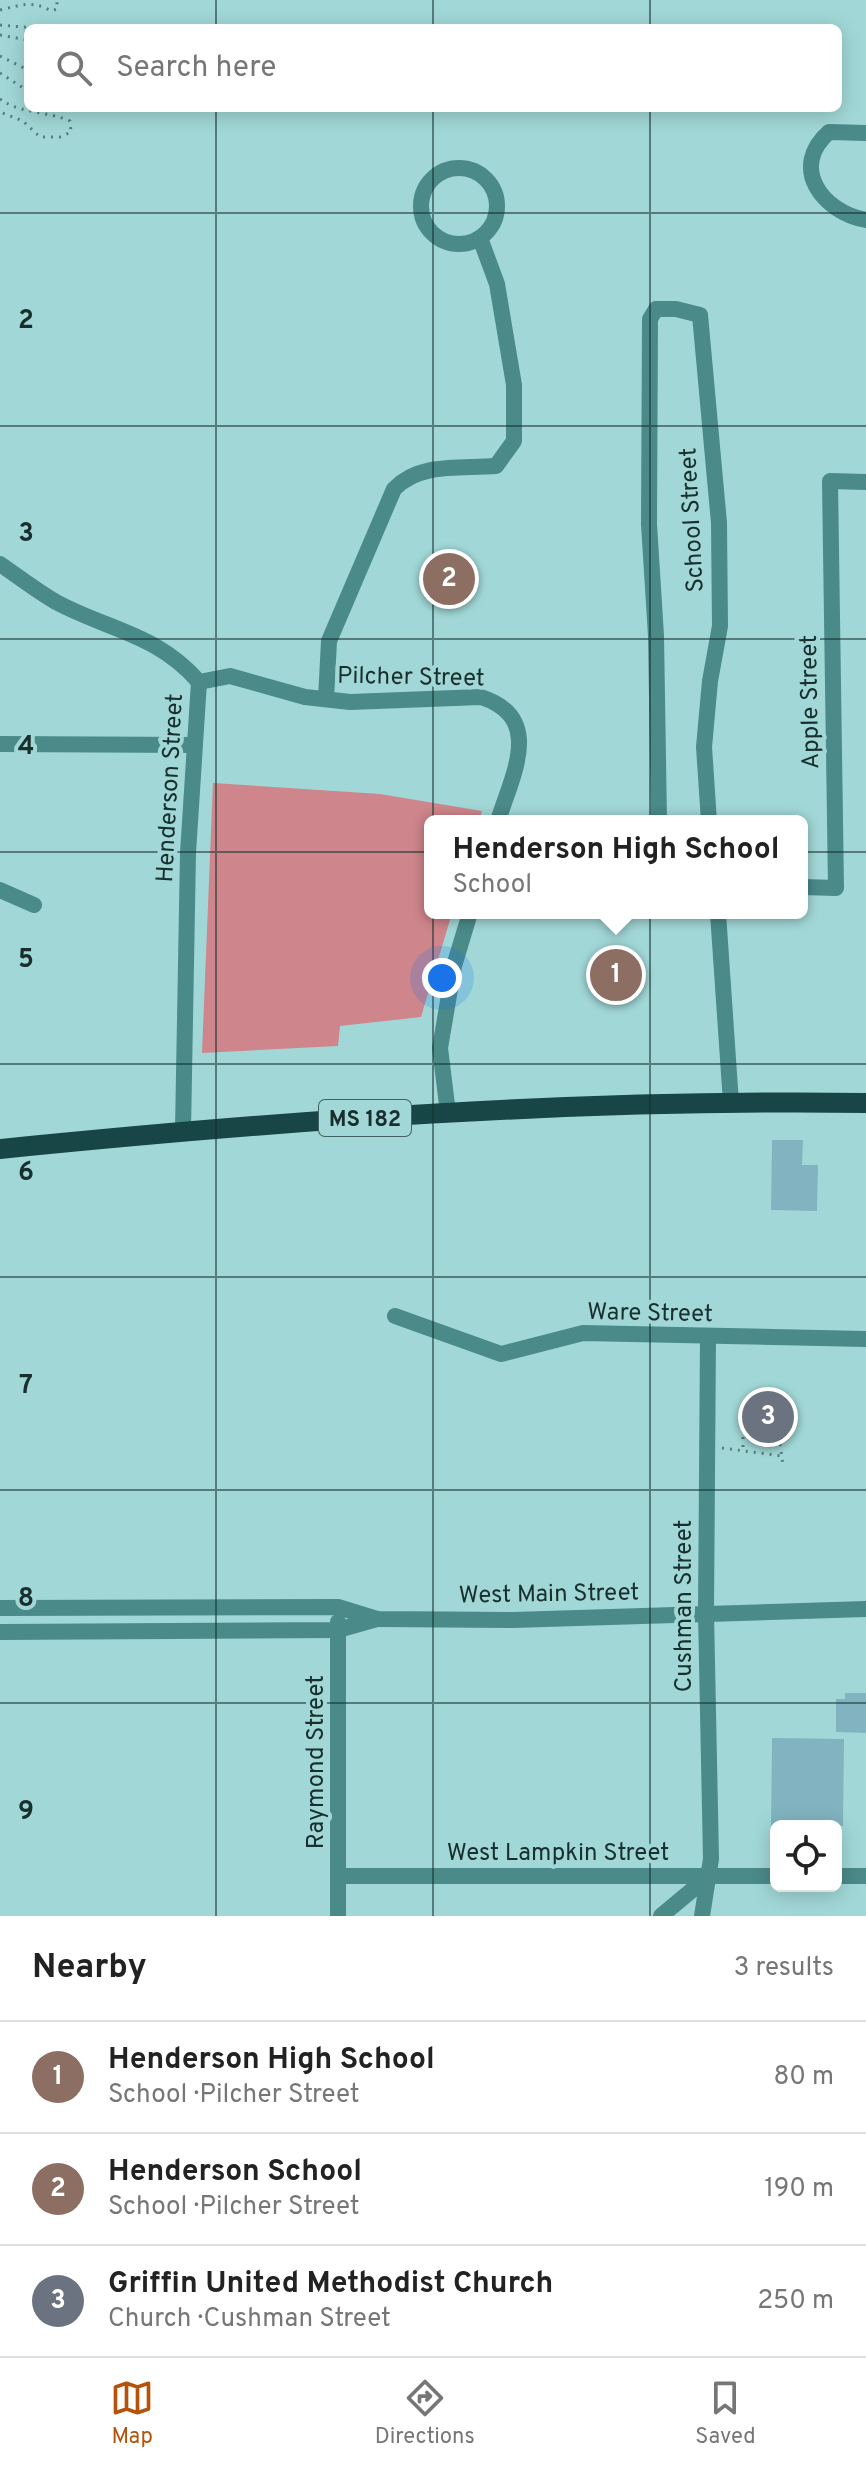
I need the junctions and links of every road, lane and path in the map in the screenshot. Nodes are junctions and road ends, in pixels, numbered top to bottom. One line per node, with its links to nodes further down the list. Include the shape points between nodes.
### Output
1 (57, 0): 2 (path, via 57,9 51,11 27,3)
2 (0, 10)
3 (0, 25): 4 (path)
4 (24, 27)
5 (0, 35): 6 (path)
6 (24, 39)
7 (0, 56): 8 (path)
8 (24, 68)
9 (0, 73): 10 (path)
10 (24, 88)
11 (0, 99): 12 (path)
12 (24, 109)
13 (0, 112): 14 (path, via 23,121 40,137 71,132 73,126 60,116)
14 (39, 112)
15 (866, 133): 16 (street, via 829,132 815,144 811,166 819,195 833,209)
16 (866, 220)
17 (480, 238): 17 (street, via 497,212 492,185 472,170 439,173 425,189 423,219 446,242); 21 (street, via 497,284 514,385 514,441 496,466 422,470 394,489 329,641)
18 (866, 482): 27 (street, Apple Street, via 830,481 836,888)
19 (0, 564): 20 (street, Henderson Street, via 57,602 159,646)
20 (199, 682): 21 (street, Pilcher Street, via 230,676); 23 (street, Henderson Street)
21 (326, 699): 24 (street, Pilcher Street, via 481,697 499,703 519,726 520,746)
22 (0, 744): 23 (street)
23 (194, 745): 35 (street, Henderson Street)
24 (500, 815)
25 (659, 815): 26 (street, School Street, via 649,524 650,319 656,309 700,315 719,523 720,626 704,747)
26 (709, 815)
27 (808, 887)
28 (0, 890): 29 (street)
29 (34, 905)
30 (468, 919): 34 (street, via 440,1048)
31 (718, 919): 32 (street)
32 (731, 1103): 33 (main road, MS 182); 34 (main road, MS 182)
33 (866, 1103)
34 (448, 1113): 35 (main road, MS 182)
35 (183, 1130): 36 (main road, MS 182)
36 (0, 1149)
37 (395, 1316): 38 (street, Ware Street, via 501,1354 583,1333)
38 (708, 1336): 39 (street, Ware Street); 42 (street, Cushman Street)
39 (866, 1339)
40 (743, 1437): 43 (path)
41 (780, 1444): 44 (path)
42 (708, 1448): 43 (path); 49 (street, Cushman Street)
43 (743, 1449): 44 (path)
44 (782, 1456): 45 (path)
45 (783, 1465)
46 (338, 1607): 47 (street, West Main Street); 50 (street, West Main Street); 51 (street, Raymond Street)
47 (0, 1608)
48 (866, 1609): 49 (street, West Main Street)
49 (706, 1613): 50 (street, West Main Street); 54 (street, Cushman Street)
50 (377, 1619): 51 (street, West Main Street)
51 (338, 1630): 52 (street, West Main Street); 53 (street, Raymond Street)
52 (0, 1632)
53 (339, 1876): 54 (street, West Lampkin Street); 58 (street, Raymond Street)
54 (709, 1876): 55 (street, West Lampkin Street); 59 (street); 60 (street, Cushman Street)
55 (770, 1876)
56 (842, 1876): 57 (street)
57 (866, 1876)
58 (338, 1916)
59 (661, 1916)
60 (702, 1916)

